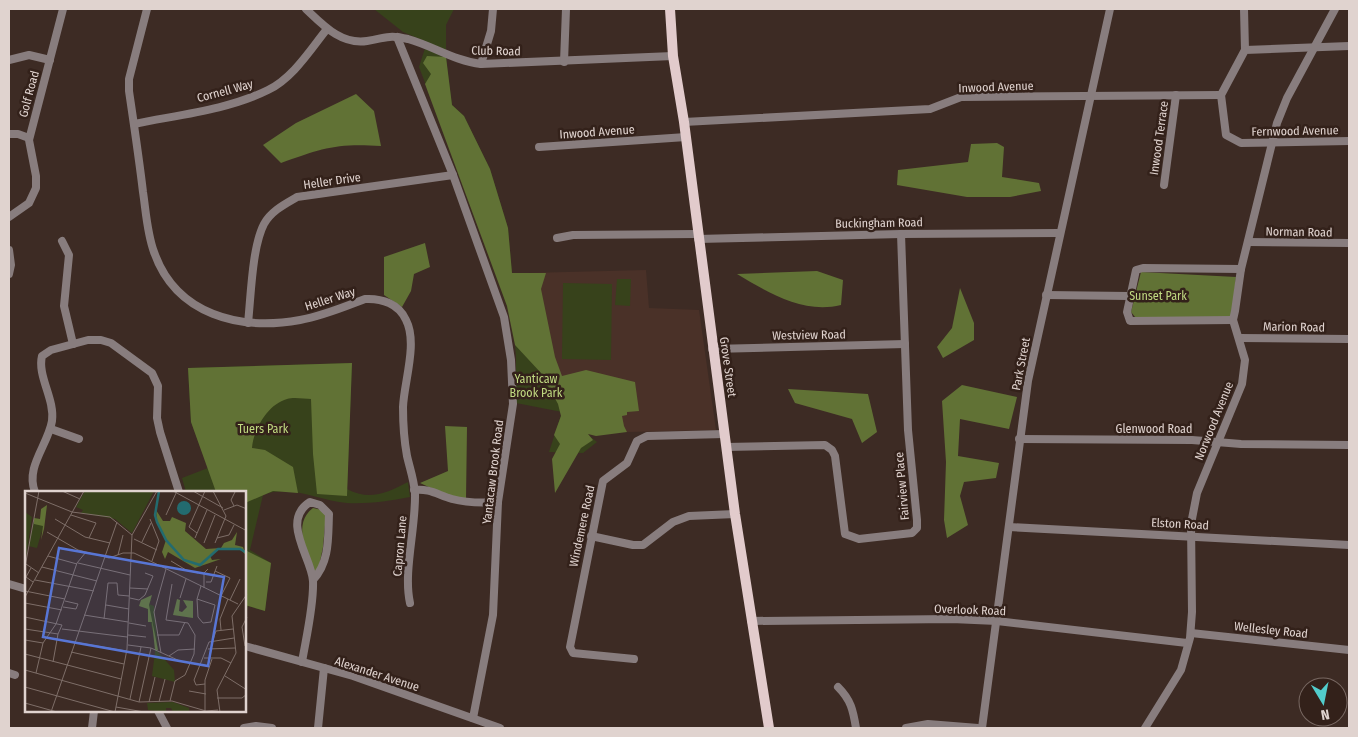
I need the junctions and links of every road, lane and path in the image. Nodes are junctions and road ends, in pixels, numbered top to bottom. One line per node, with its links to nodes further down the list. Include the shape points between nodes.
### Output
1 (63, 9): 17 (street, Golf Road)
2 (147, 9): 24 (street, Heller Way, via 129,79)
3 (306, 9): 10 (street, Club Road)
4 (493, 9): 19 (street, via 491,31)
5 (566, 9): 18 (street)
6 (670, 9): 15 (main road, Grove Street)
7 (1110, 9): 22 (street, Park Street)
8 (1244, 9): 14 (street)
9 (1335, 9): 12 (street, Norwood Avenue)
10 (327, 29): 11 (street, Club Road, via 351,41 390,35); 24 (street, Cornell Way, via 291,72 269,90 232,103)
11 (397, 37): 19 (street, Club Road); 31 (street, Yantacaw Brook Road)
12 (1315, 46): 13 (street); 14 (street); 29 (street, Norwood Avenue, via 1286,98)
13 (1349, 46)
14 (1245, 50): 21 (street)
15 (673, 56): 18 (street, Club Road); 23 (main road, Grove Street)
16 (9, 60): 17 (street, via 29,56)
17 (50, 60): 27 (street, Golf Road)
18 (564, 62): 19 (street, Club Road)
19 (481, 64)
20 (1176, 95): 21 (street, Inwood Avenue); 22 (street, Inwood Avenue); 32 (street, Inwood Terrace)
21 (1221, 95): 29 (street, Fernwood Avenue, via 1226,134 1241,143)
22 (1092, 96): 23 (street, Inwood Avenue, via 961,97 930,109); 34 (street, Park Street)
23 (684, 122): 26 (main road, Grove Street)
24 (134, 124): 47 (street, Heller Way, via 150,240 162,271 179,292 201,309 221,318)
25 (9, 134): 27 (street)
26 (686, 137): 30 (street, Inwood Avenue); 36 (main road, Grove Street)
27 (29, 138): 33 (street, Golf Road, via 36,186 29,203)
28 (1349, 141): 29 (street, Fernwood Avenue)
29 (1271, 143): 39 (street, Norwood Avenue)
30 (539, 148)
31 (453, 175): 47 (street, Heller Drive, via 297,197 276,209 264,224 257,246); 63 (street, Yantacaw Brook Road, via 504,318 511,360 513,404)
32 (1164, 185)
33 (9, 217)
34 (1060, 233): 35 (street, Buckingham Road); 44 (street, Park Street)
35 (901, 234): 36 (street, Buckingham Road); 51 (street, Fairview Place)
36 (698, 236): 37 (street, Buckingham Road, via 574,234); 52 (main road, Grove Street)
37 (557, 238)
38 (62, 241): 50 (street, via 70,255 64,306)
39 (1248, 242): 40 (street, Norman Road); 42 (street, Norwood Avenue)
40 (1349, 244)
41 (9, 250): 43 (street)
42 (1241, 269): 45 (street, via 1143,268 1136,270); 46 (street, Norwood Avenue)
43 (9, 274)
44 (1046, 296): 45 (street); 56 (street, Park Street)
45 (1129, 296): 46 (street, via 1127,312 1130,321)
46 (1233, 320): 48 (street, Norwood Avenue)
47 (248, 323): 60 (street, Heller Way, via 300,320 370,298 386,301 402,314 411,336 403,405 404,435)
48 (1239, 338): 49 (street, Marion Road); 57 (street, Norwood Avenue, via 1245,360 1242,384)
49 (1349, 339)
50 (73, 344): 53 (street, via 47,352 41,360 53,408); 62 (street, via 88,340 106,342 149,370 158,386 157,418)
51 (905, 344): 52 (street, Westview Road); 59 (street, Fairview Place, via 908,430 917,520 917,528 912,533 859,539 845,534 835,456 825,445)
52 (712, 349): 54 (main road, Grove Street)
53 (50, 429): 55 (street); 61 (street, via 33,472)
54 (724, 434): 59 (main road, Grove Street); 66 (street, Windemere Road, via 647,436 637,441 627,463 603,481)
55 (79, 438)
56 (1019, 439): 57 (street, Glenwood Road); 65 (street, Park Street)
57 (1219, 441): 58 (street, Glenwood Road); 67 (street, Norwood Avenue, via 1197,493)
58 (1349, 445)
59 (726, 447): 64 (main road, Grove Street)
60 (414, 490): 63 (street, via 424,489 466,502); 72 (street, Capron Lane, via 415,518 407,591)
61 (35, 491)
62 (179, 491)
63 (498, 502): 85 (street, Yantacaw Brook Road, via 493,615)
64 (735, 514): 66 (street, via 689,516 673,522 643,545); 73 (main road, Grove Street)
65 (1009, 527): 67 (street, Elston Road); 74 (street, Park Street)
66 (591, 536): 79 (street, Windemere Road, via 570,647 573,653)
67 (1192, 536): 68 (street, Elston Road); 75 (street, Norwood Avenue)
68 (1349, 545)
69 (313, 580): 69 (street, via 322,571 330,514 320,505 310,502 298,517 299,543); 80 (street)
70 (9, 584): 71 (street)
71 (25, 589)
72 (410, 603)
73 (751, 621): 74 (street, Overlook Road); 92 (main road, Grove Street)
74 (997, 621): 76 (street, Overlook Road); 96 (street, Park Street)
75 (1191, 633): 76 (street, Norwood Avenue); 78 (street, Wellesley Road)
76 (1187, 643): 97 (street, Norwood Avenue, via 1181,670)
77 (246, 646): 80 (street, Alexander Avenue)
78 (1349, 650)
79 (634, 659)
80 (302, 662): 81 (street, Alexander Avenue)
81 (324, 668): 85 (street, Alexander Avenue); 90 (street)
82 (838, 687): 93 (street, via 852,706)
83 (94, 712): 86 (street)
84 (158, 712): 87 (street)
85 (474, 718): 91 (street, Alexander Avenue)
86 (92, 728)
87 (166, 728)
88 (244, 728): 89 (street)
89 (272, 728)
90 (318, 728)
91 (500, 728)
92 (769, 728)
93 (856, 728)
94 (906, 728): 95 (street, via 928,724)
95 (978, 728)
96 (982, 728)
97 (1145, 728)

